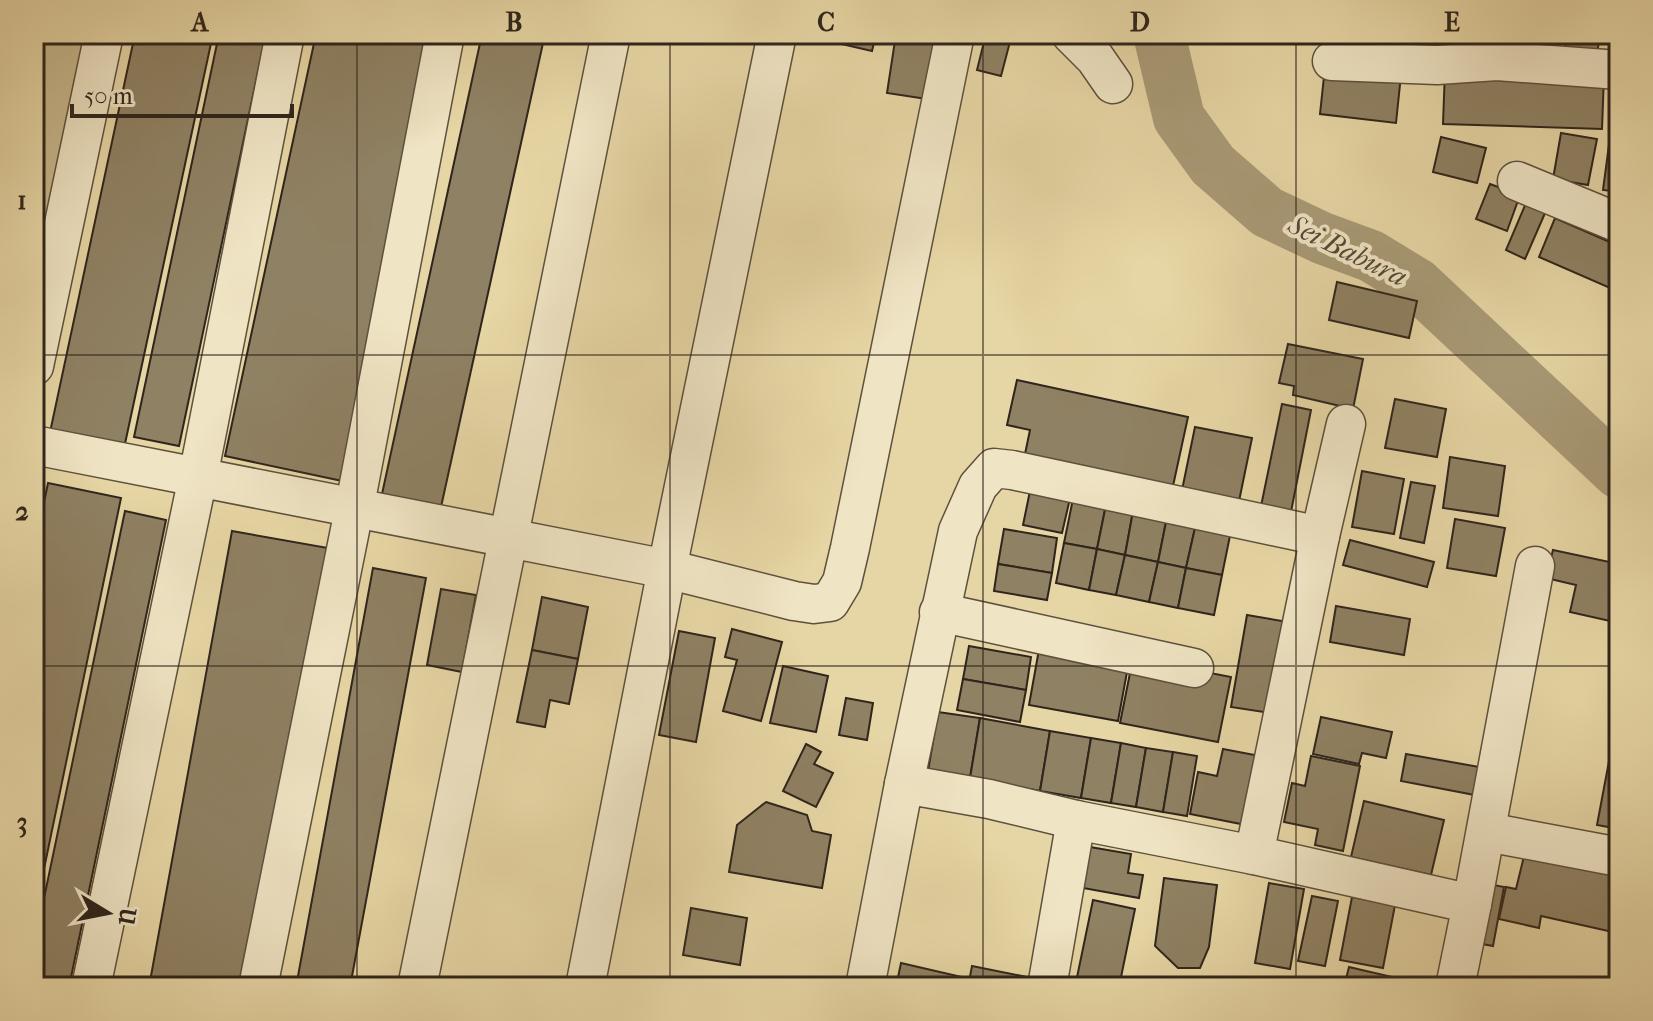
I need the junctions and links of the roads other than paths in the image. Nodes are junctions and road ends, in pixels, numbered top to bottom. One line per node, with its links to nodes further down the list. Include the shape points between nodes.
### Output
1 (104, 34): 13 (street)
2 (285, 34): 16 (street)
3 (445, 34): 17 (street)
4 (611, 34): 19 (street)
5 (777, 34): 21 (street)
6 (955, 34): 21 (street, via 842,582 830,602 814,604)
7 (1071, 34): 10 (street)
8 (1332, 61): 9 (street, via 1497,61)
9 (1619, 70)
10 (1113, 84)
11 (1517, 181): 12 (street)
12 (1619, 223)
13 (34, 366)
14 (1346, 424): 18 (street)
15 (34, 445): 16 (street)
16 (198, 477): 17 (street); 30 (street)
17 (354, 510): 19 (street); 31 (street)
18 (1320, 536): 22 (street, via 994,468 978,486 958,531); 27 (street)
19 (508, 540): 21 (street); 32 (street)
20 (1535, 566): 26 (street)
21 (667, 569): 33 (street)
22 (939, 612): 23 (street); 24 (street)
23 (1194, 668)
24 (904, 784): 25 (street); 34 (street)
25 (1076, 820): 27 (street); 35 (street)
26 (1487, 832): 28 (street); 29 (street)
27 (1254, 855): 29 (street)
28 (1619, 857)
29 (1472, 904): 36 (street)
30 (91, 987)
31 (258, 987)
32 (417, 987)
33 (585, 987)
34 (865, 987)
35 (1047, 987)
36 (1455, 987)

